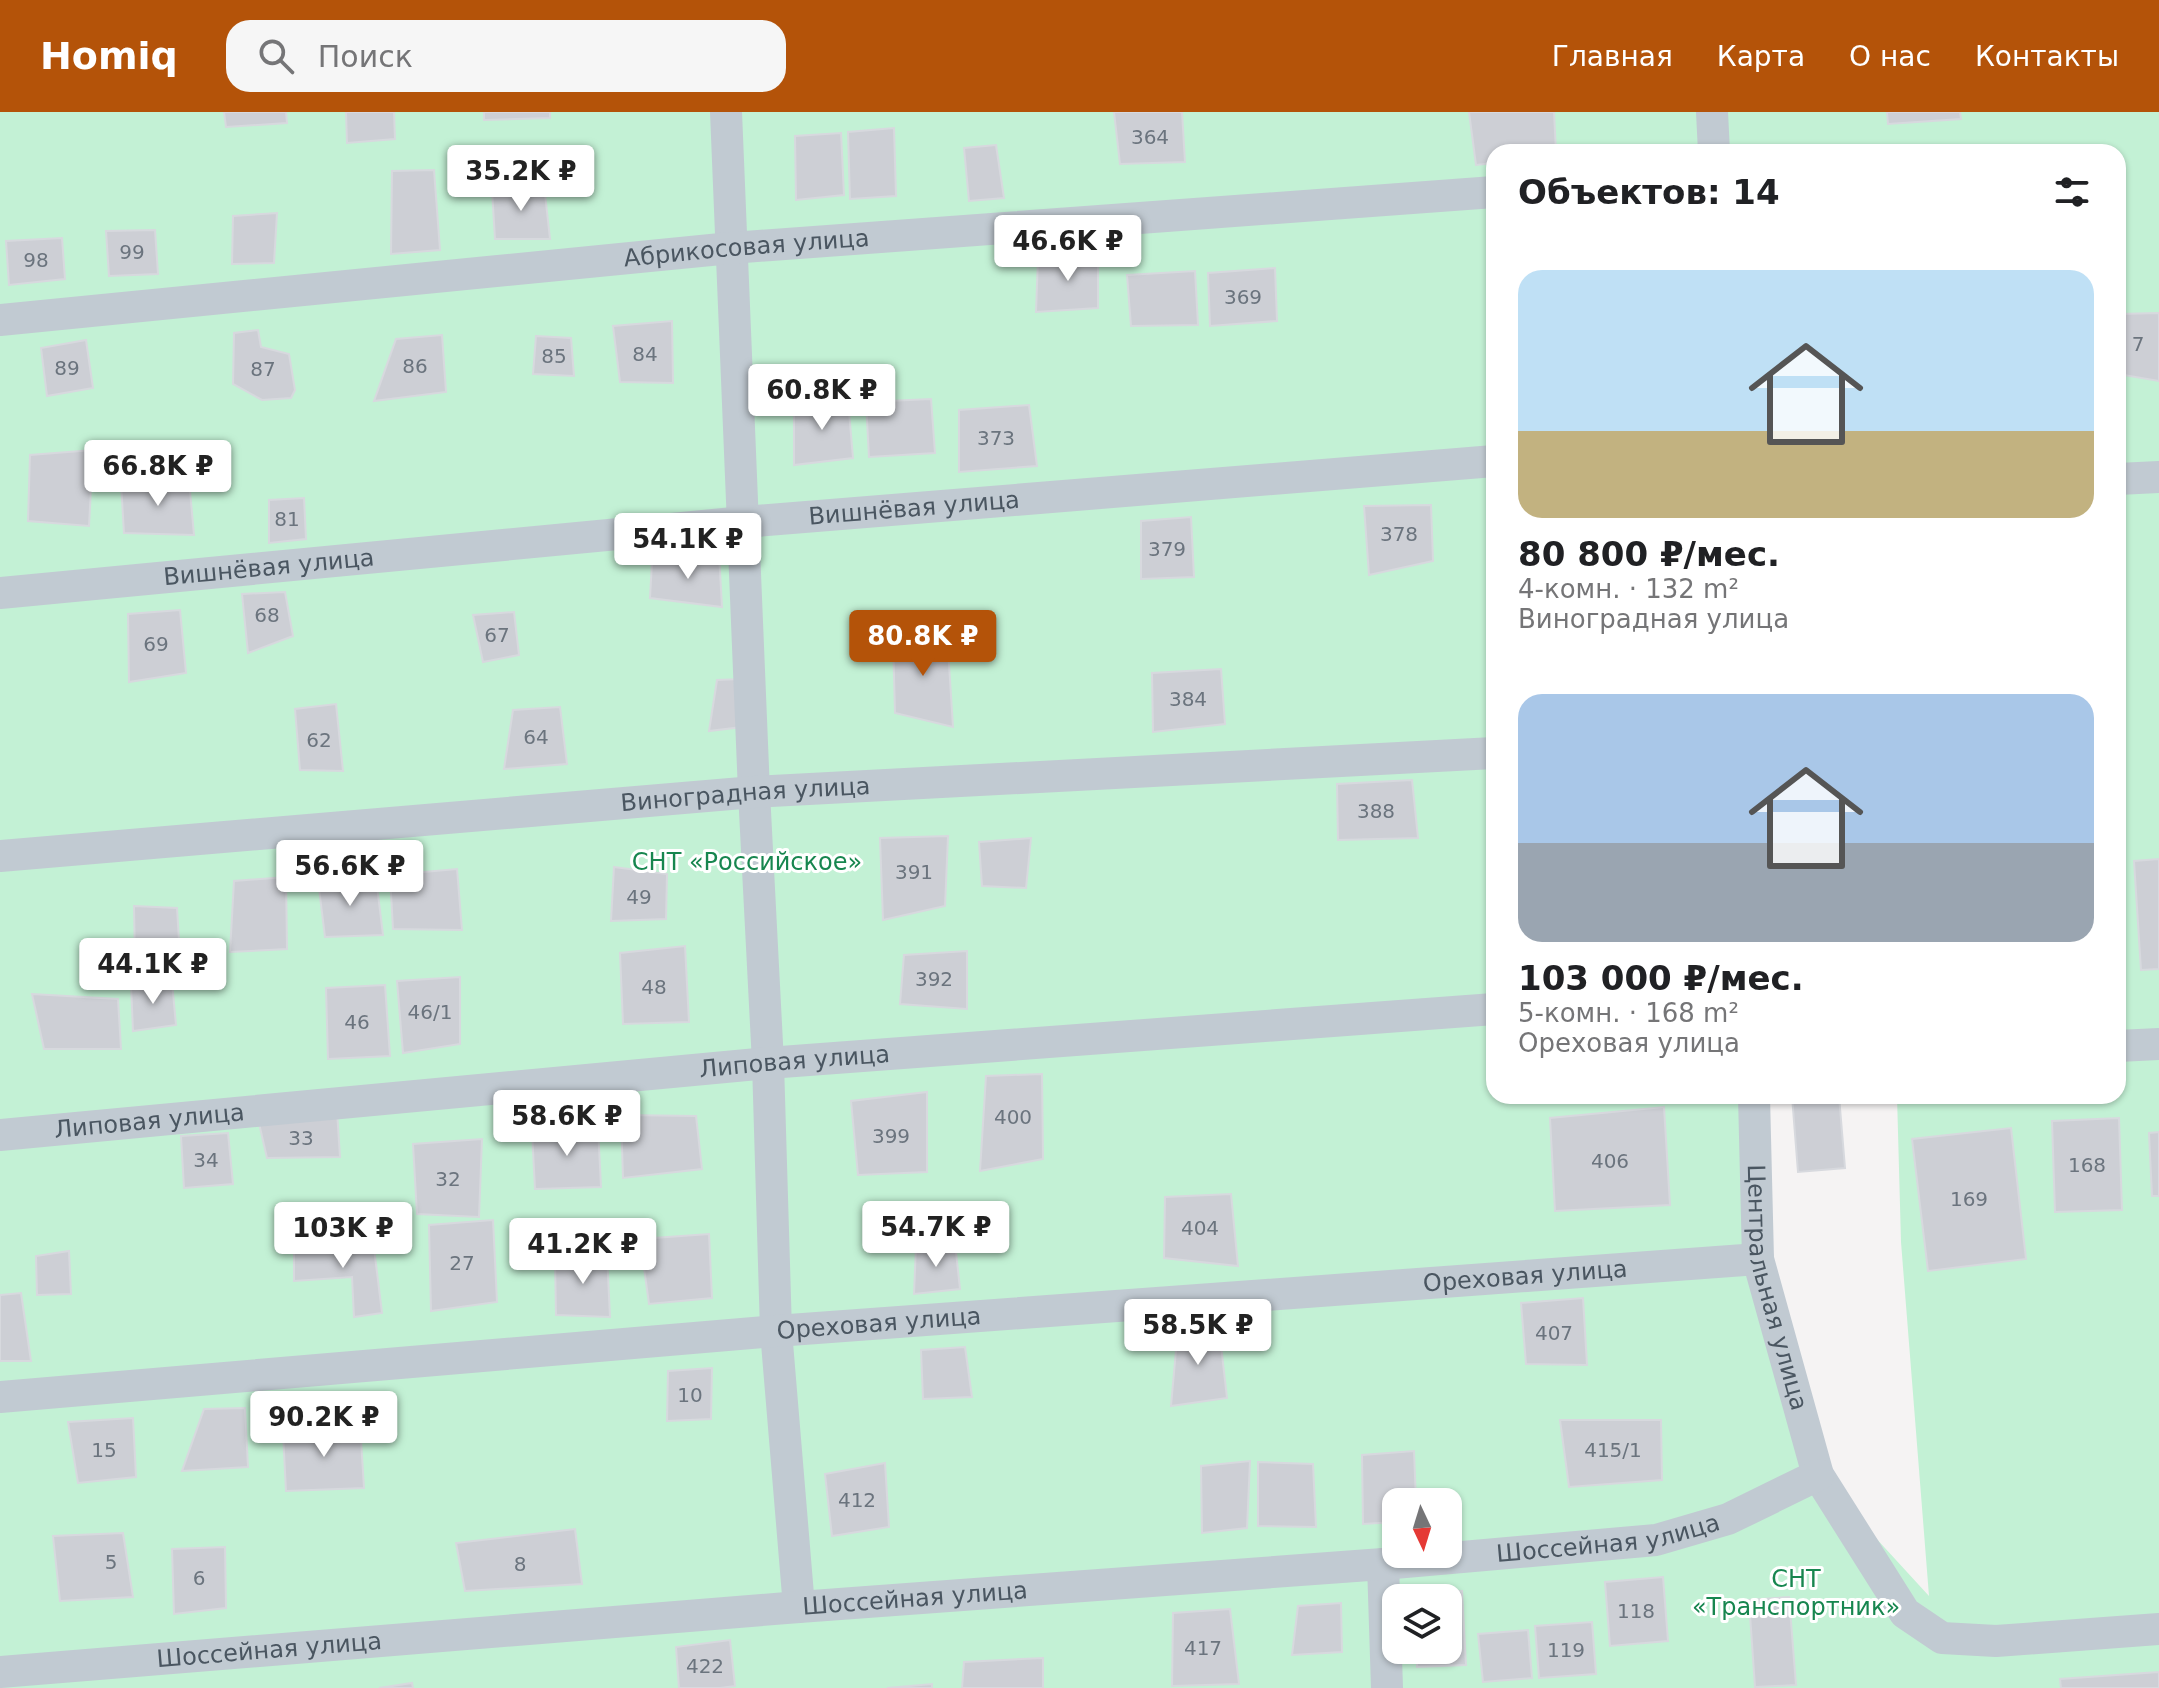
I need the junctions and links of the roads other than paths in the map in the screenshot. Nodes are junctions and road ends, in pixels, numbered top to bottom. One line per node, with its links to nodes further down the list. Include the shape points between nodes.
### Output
1 (726, 112): 5 (street)
2 (1712, 112): 3 (street)
3 (1714, 144)
4 (1486, 193): 5 (street, Абрикосовая улица)
5 (731, 248): 6 (street, Абрикосовая улица); 10 (street)
6 (0, 320)
7 (1486, 462): 10 (street, Вишнёвая улица)
8 (2159, 477): 9 (street)
9 (2126, 479)
10 (744, 522): 11 (street, Вишнёвая улица); 13 (street)
11 (0, 593)
12 (1486, 753): 13 (street, Виноградная улица)
13 (754, 792): 14 (street, Виноградная улица); 18 (street)
14 (0, 856)
15 (1486, 1010): 18 (street, Липовая улица)
16 (2159, 1044): 17 (street)
17 (2126, 1046)
18 (768, 1063): 20 (street, Липовая улица); 22 (street)
19 (1754, 1104): 21 (street, Центральная улица)
20 (0, 1135)
21 (1758, 1259): 22 (street, Ореховая улица); 24 (street, Центральная улица)
22 (776, 1331): 23 (street, Ореховая улица); 28 (street)
23 (0, 1397)
24 (1818, 1475): 25 (street, Шоссейная улица, via 1728,1519 1656,1540); 29 (street, Центральная улица, via 1905,1613 1942,1638 1996,1641)
25 (1462, 1557)
26 (1382, 1564): 28 (street, Шоссейная улица)
27 (1383, 1568): 31 (street)
28 (799, 1607): 30 (street, Шоссейная улица)
29 (2159, 1629)
30 (0, 1672)
31 (1387, 1688)

